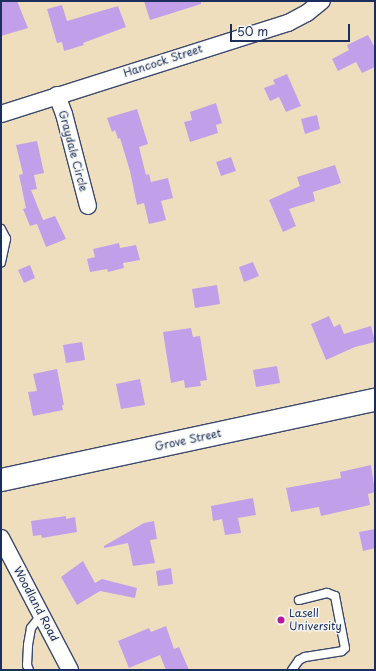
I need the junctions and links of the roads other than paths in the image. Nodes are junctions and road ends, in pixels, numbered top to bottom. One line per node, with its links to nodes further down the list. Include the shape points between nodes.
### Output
1 (322, 1): 2 (street, Hancock Street, via 288,23)
2 (57, 95): 3 (street, Hancock Street); 4 (street, Graydale Circle)
3 (1, 114)
4 (88, 206)
5 (1, 229): 6 (lane, via 6,239)
6 (1, 262)
7 (375, 400): 8 (main road, Grove Street)
8 (1, 480)
9 (1, 538): 11 (street, Woodland Road)
10 (298, 600): 14 (lane, via 327,592 335,596 345,648 342,651 305,657 299,660)
11 (41, 615): 12 (lane, via 31,628 28,645); 13 (street, Woodland Road)
12 (29, 670)
13 (70, 670)
14 (292, 670)

